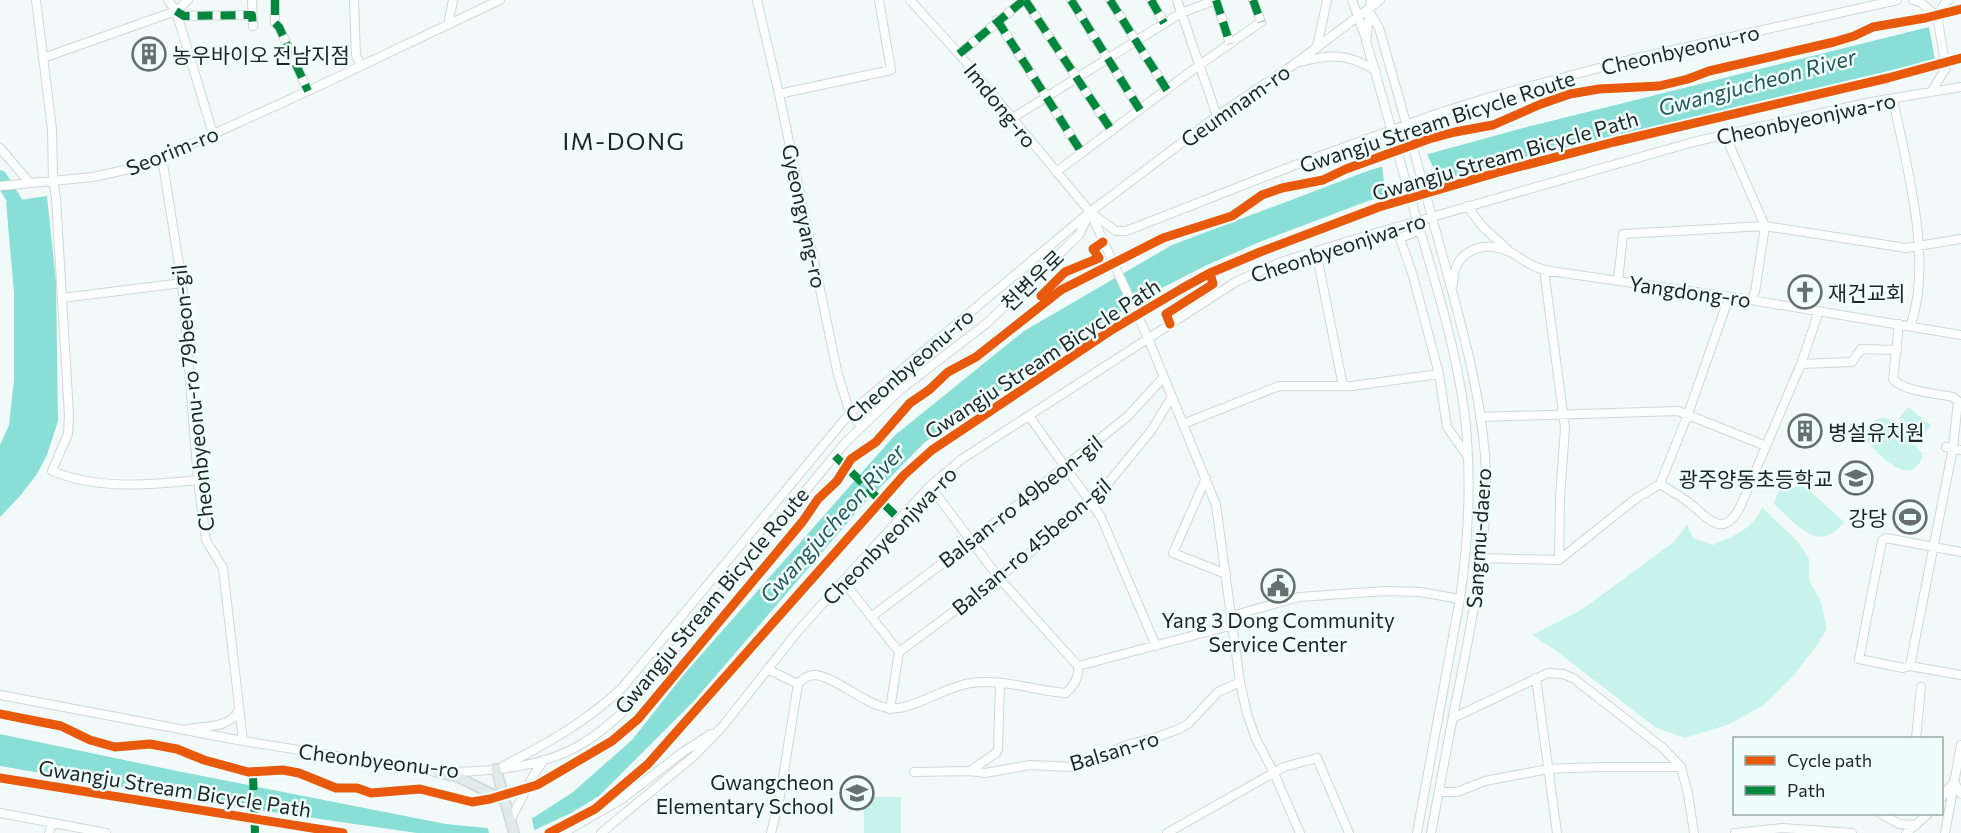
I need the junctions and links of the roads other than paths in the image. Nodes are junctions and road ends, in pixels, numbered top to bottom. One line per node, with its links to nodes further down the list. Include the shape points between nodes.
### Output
1 (36, 0): 43 (street)
2 (168, 0): 29 (street)
3 (188, 0): 29 (street)
4 (252, 0): 31 (street)
5 (275, 0): 52 (street, via 275,23)
6 (354, 0): 46 (street, via 356,55)
7 (453, 0): 36 (street)
8 (500, 0): 36 (street, Seorim-ro)
9 (757, 0): 54 (street, Gyeongyang-ro)
10 (879, 0): 54 (street, via 891,70)
11 (910, 0): 42 (street, Imdong-ro)
12 (1024, 0): 34 (street); 49 (street)
13 (1071, 0): 44 (street)
14 (1110, 0): 38 (street)
15 (1151, 0): 35 (street)
16 (1177, 0): 30 (street)
17 (1216, 0): 30 (street); 40 (street)
18 (1253, 0): 40 (street, via 1262,22)
19 (1328, 0): 41 (street)
20 (1352, 0): 33 (street)
21 (1372, 0): 28 (street)
22 (1380, 0): 28 (street, Geumnam-ro)
23 (1888, 0): 27 (street)
24 (1898, 0): 27 (street, Cheonbyeonu-ro)
25 (1913, 0): 32 (street)
26 (1949, 0): 32 (street)
27 (1879, 4): 60 (street, Cheonbyeonu-ro, via 1633,59 1490,97)
28 (1368, 10): 33 (street, Geumnam-ro); 39 (street); 60 (street, via 1379,28)
29 (176, 11): 31 (street, via 184,16); 43 (street); 63 (street)
30 (1181, 13): 35 (street); 47 (street)
31 (252, 15): 37 (street)
32 (1938, 16): 53 (street, via 1946,68)
33 (1358, 18): 39 (street); 41 (street, Geumnam-ro)
34 (997, 20): 42 (street); 55 (street)
35 (1164, 23): 38 (street)
36 (448, 25): 46 (street, Seorim-ro)
37 (253, 26)
38 (1136, 40): 44 (street); 51 (street)
39 (1366, 41): 48 (street)
40 (1230, 44): 47 (street)
41 (1317, 47): 45 (street, Geumnam-ro)
42 (959, 54): 59 (street, Imdong-ro)
43 (43, 58): 69 (street, via 52,129)
44 (1107, 59): 49 (street); 57 (street)
45 (1296, 63): 48 (street, via 1334,55 1354,59); 58 (street, Geumnam-ro)
46 (361, 66): 52 (street, Seorim-ro)
47 (1198, 66): 51 (street); 58 (street)
48 (1376, 71): 61 (street)
49 (1077, 78): 55 (street); 62 (street)
50 (1961, 87): 53 (street, Cheonbyeonjwa-ro)
51 (1167, 90): 57 (street)
52 (308, 91): 63 (street, Seorim-ro)
53 (1931, 92): 56 (street, Cheonbyeonjwa-ro)
54 (779, 94): 100 (street, Gyeongyang-ro, via 838,375)
55 (1046, 97): 59 (street); 66 (street)
56 (1893, 99): 64 (street, Cheonbyeonjwa-ro); 79 (street, via 1912,193)
57 (1140, 110): 62 (street)
58 (1217, 116): 73 (street, Geumnam-ro)
59 (1011, 119): 68 (street, Imdong-ro)
60 (1407, 125): 61 (street, Cheonbyeonu-ro); 74 (street, Sangmu-daero)
61 (1390, 130): 73 (street, Cheonbyeonu-ro, via 1126,231 1116,231); 75 (street, Sangmu-daero)
62 (1112, 131): 66 (street)
63 (213, 134): 67 (street, Seorim-ro)
64 (1725, 135): 72 (street, Cheonbyeonjwa-ro); 76 (street)
65 (0, 148): 70 (street)
66 (1082, 153): 68 (street)
67 (162, 158): 69 (street, Seorim-ro, via 125,171); 84 (street, Cheonbyeonu-ro 79beon-gil)
68 (1056, 172): 73 (street, Imdong-ro)
69 (53, 181): 70 (street, Seorim-ro); 87 (street)
70 (30, 183): 71 (street, Seorim-ro)
71 (0, 186)
72 (1467, 206): 74 (street, Cheonbyeonjwa-ro); 81 (street)
73 (1090, 212): 93 (street); 100 (street, Cheonbyeonu-ro); 106 (street, 천변우로, via 1079,235 987,323 900,390)
74 (1432, 212): 75 (street, Cheonbyeonjwa-ro); 85 (street, Sangmu-daero)
75 (1417, 221): 77 (street, Sangmu-daero); 80 (street, Cheonbyeonjwa-ro)
76 (1765, 226): 79 (street); 83 (street, via 1623,234); 88 (street)
77 (1420, 230): 96 (street, via 1400,238); 109 (street, Sangmu-daero, via 1464,409)
78 (1961, 240): 79 (street)
79 (1918, 247): 91 (street, via 1919,274)
80 (1316, 251): 93 (street, Cheonbyeonjwa-ro, via 1238,281); 98 (street)
81 (1510, 252): 82 (street, Yangdong-ro); 85 (street, Yangdong-ro, via 1486,247 1466,253 1454,268)
82 (1544, 270): 83 (street, Yangdong-ro); 102 (street)
83 (1618, 281): 86 (street, Yangdong-ro)
84 (182, 283): 87 (street); 112 (street, Cheonbyeonu-ro 79beon-gil)
85 (1453, 291): 104 (street, Sangmu-daero, via 1470,355)
86 (1729, 297): 88 (street, Yangdong-ro); 101 (street)
87 (62, 298): 112 (street, via 69,425 52,471 129,485)
88 (1751, 300): 89 (street, Yangdong-ro)
89 (1819, 311): 90 (street, Yangdong-ro); 95 (street)
90 (1899, 324): 91 (street, Yangdong-ro); 94 (street)
91 (1910, 326): 92 (street, Yangdong-ro)
92 (1961, 335)
93 (1148, 338): 97 (street); 103 (street, Cheonbyeonjwa-ro)
94 (1898, 350): 95 (street, via 1861,349 1852,362); 108 (street, via 1893,379 1897,384 1958,401)
95 (1801, 364): 107 (street)
96 (1438, 374): 98 (street); 109 (street, via 1447,427)
97 (1163, 378): 99 (street); 110 (street, Balsan-ro 49beon-gil, via 1128,416)
98 (1343, 386): 105 (street, via 1279,386)
99 (1171, 398): 105 (street); 115 (street, Balsan-ro 45beon-gil, via 1139,447)
100 (850, 413): 106 (street, Gyeongyang-ro); 149 (street, Cheonbyeonu-ro, via 622,688 585,720)
101 (1688, 414): 102 (street, via 1678,411); 107 (street); 113 (street)
102 (1564, 415): 104 (street); 120 (street)
103 (1029, 416): 110 (street); 114 (street, Cheonbyeonjwa-ro, via 962,459)
104 (1480, 417): 119 (street, Sangmu-daero, via 1485,457)
105 (1183, 424): 111 (street)
106 (862, 427): 147 (street, 천변우로, via 625,710 584,743)
107 (1766, 446): 113 (street, via 1736,515 1723,524 1710,522)
108 (1953, 448): 117 (street)
109 (1467, 456): 124 (street, Sangmu-daero, via 1468,524)
110 (1064, 467): 115 (street); 116 (street, Balsan-ro 49beon-gil)
111 (1206, 478): 121 (street, via 1216,505); 121 (street, via 1173,553)
112 (198, 480): 139 (street, Cheonbyeonu-ro 79beon-gil, via 206,540 223,568)
113 (1660, 484): 120 (street)
114 (930, 486): 116 (street); 123 (street, Cheonbyeonjwa-ro)
115 (1090, 503): 122 (street, Balsan-ro 45beon-gil); 127 (street, via 1101,518)
116 (972, 541): 122 (street); 125 (street, Balsan-ro 49beon-gil)
117 (1932, 547): 118 (street); 130 (street); 130 (street, via 1886,538 1881,542 1859,659)
118 (1961, 552)
119 (1481, 558): 120 (street); 141 (street, Sangmu-daero)
120 (1559, 560)
121 (1226, 574): 126 (street)
122 (999, 578): 128 (street, Balsan-ro 45beon-gil); 129 (street)
123 (843, 581): 125 (street); 131 (street, Cheonbyeonjwa-ro)
124 (1460, 599): 126 (street, via 1386,591 1299,597); 177 (street, Sangmu-daero)
125 (871, 617): 128 (street)
126 (1232, 621): 127 (street); 134 (street)
127 (1156, 646): 129 (street)
128 (899, 652): 140 (street)
129 (1078, 666): 135 (street, via 1074,685 1066,693)
130 (1910, 666): 132 (street)
131 (767, 669): 136 (street); 142 (street, Cheonbyeonjwa-ro)
132 (1961, 675)
133 (1536, 678): 141 (street); 148 (street, via 1563,674 1573,678 1663,748); 150 (street)
134 (1240, 682): 151 (street, Balsan-ro, via 1218,692 1179,729 1073,767 1030,765 985,773); 154 (street, via 1251,726)
135 (1000, 683): 140 (street, via 970,683); 151 (street, via 998,749)
136 (798, 684): 140 (street, via 808,676 822,677); 173 (street)
137 (1921, 687): 144 (street)
138 (0, 695): 143 (street, Cheonbyeonu-ro)
139 (239, 708): 143 (street, via 226,723); 145 (street, Cheonbyeonu-ro 79beon-gil)
140 (890, 709)
141 (1453, 718): 156 (street, Sangmu-daero)
142 (723, 726): 171 (street, Cheonbyeonjwa-ro, via 622,799); 172 (street, Cheonbyeonjwa-ro, via 672,776)
143 (182, 730): 145 (street, Cheonbyeonu-ro)
144 (1916, 737)
145 (243, 741): 152 (street, Cheonbyeonu-ro)
146 (1961, 745): 155 (street)
147 (545, 759): 149 (street, 천변우로); 163 (street)
148 (1681, 767): 150 (street); 180 (street)
149 (496, 769): 152 (street, Cheonbyeonu-ro); 159 (main road)
150 (1548, 769): 156 (street, via 1485,781 1456,792); 179 (street)
151 (970, 771): 153 (street, Balsan-ro)
152 (437, 772): 159 (main road, via 467,781)
153 (914, 772)
154 (1274, 773): 174 (street); 175 (street); 176 (street, via 1317,758)
155 (1954, 782): 157 (street); 158 (street); 184 (street)
156 (1439, 792): 178 (street, Sangmu-daero)
157 (1961, 794)
158 (1943, 795)
159 (504, 800): 163 (main road)
160 (0, 813): 164 (street)
161 (1884, 815): 165 (street, via 1899,824)
162 (1926, 815): 165 (street)
163 (510, 821): 170 (main road)
164 (52, 823): 168 (street); 169 (street)
165 (1916, 825): 183 (street)
166 (1764, 831): 167 (street, via 1783,828); 181 (street)
167 (1817, 832): 182 (street)
168 (50, 833)
169 (106, 833)
170 (514, 833)
171 (563, 833)
172 (601, 833)
173 (771, 833)
174 (1167, 833)
175 (1300, 833)
176 (1349, 833)
177 (1415, 833)
178 (1431, 833)
179 (1557, 833)
180 (1694, 833)
181 (1736, 833)
182 (1852, 833)
183 (1906, 833)
184 (1945, 833)

